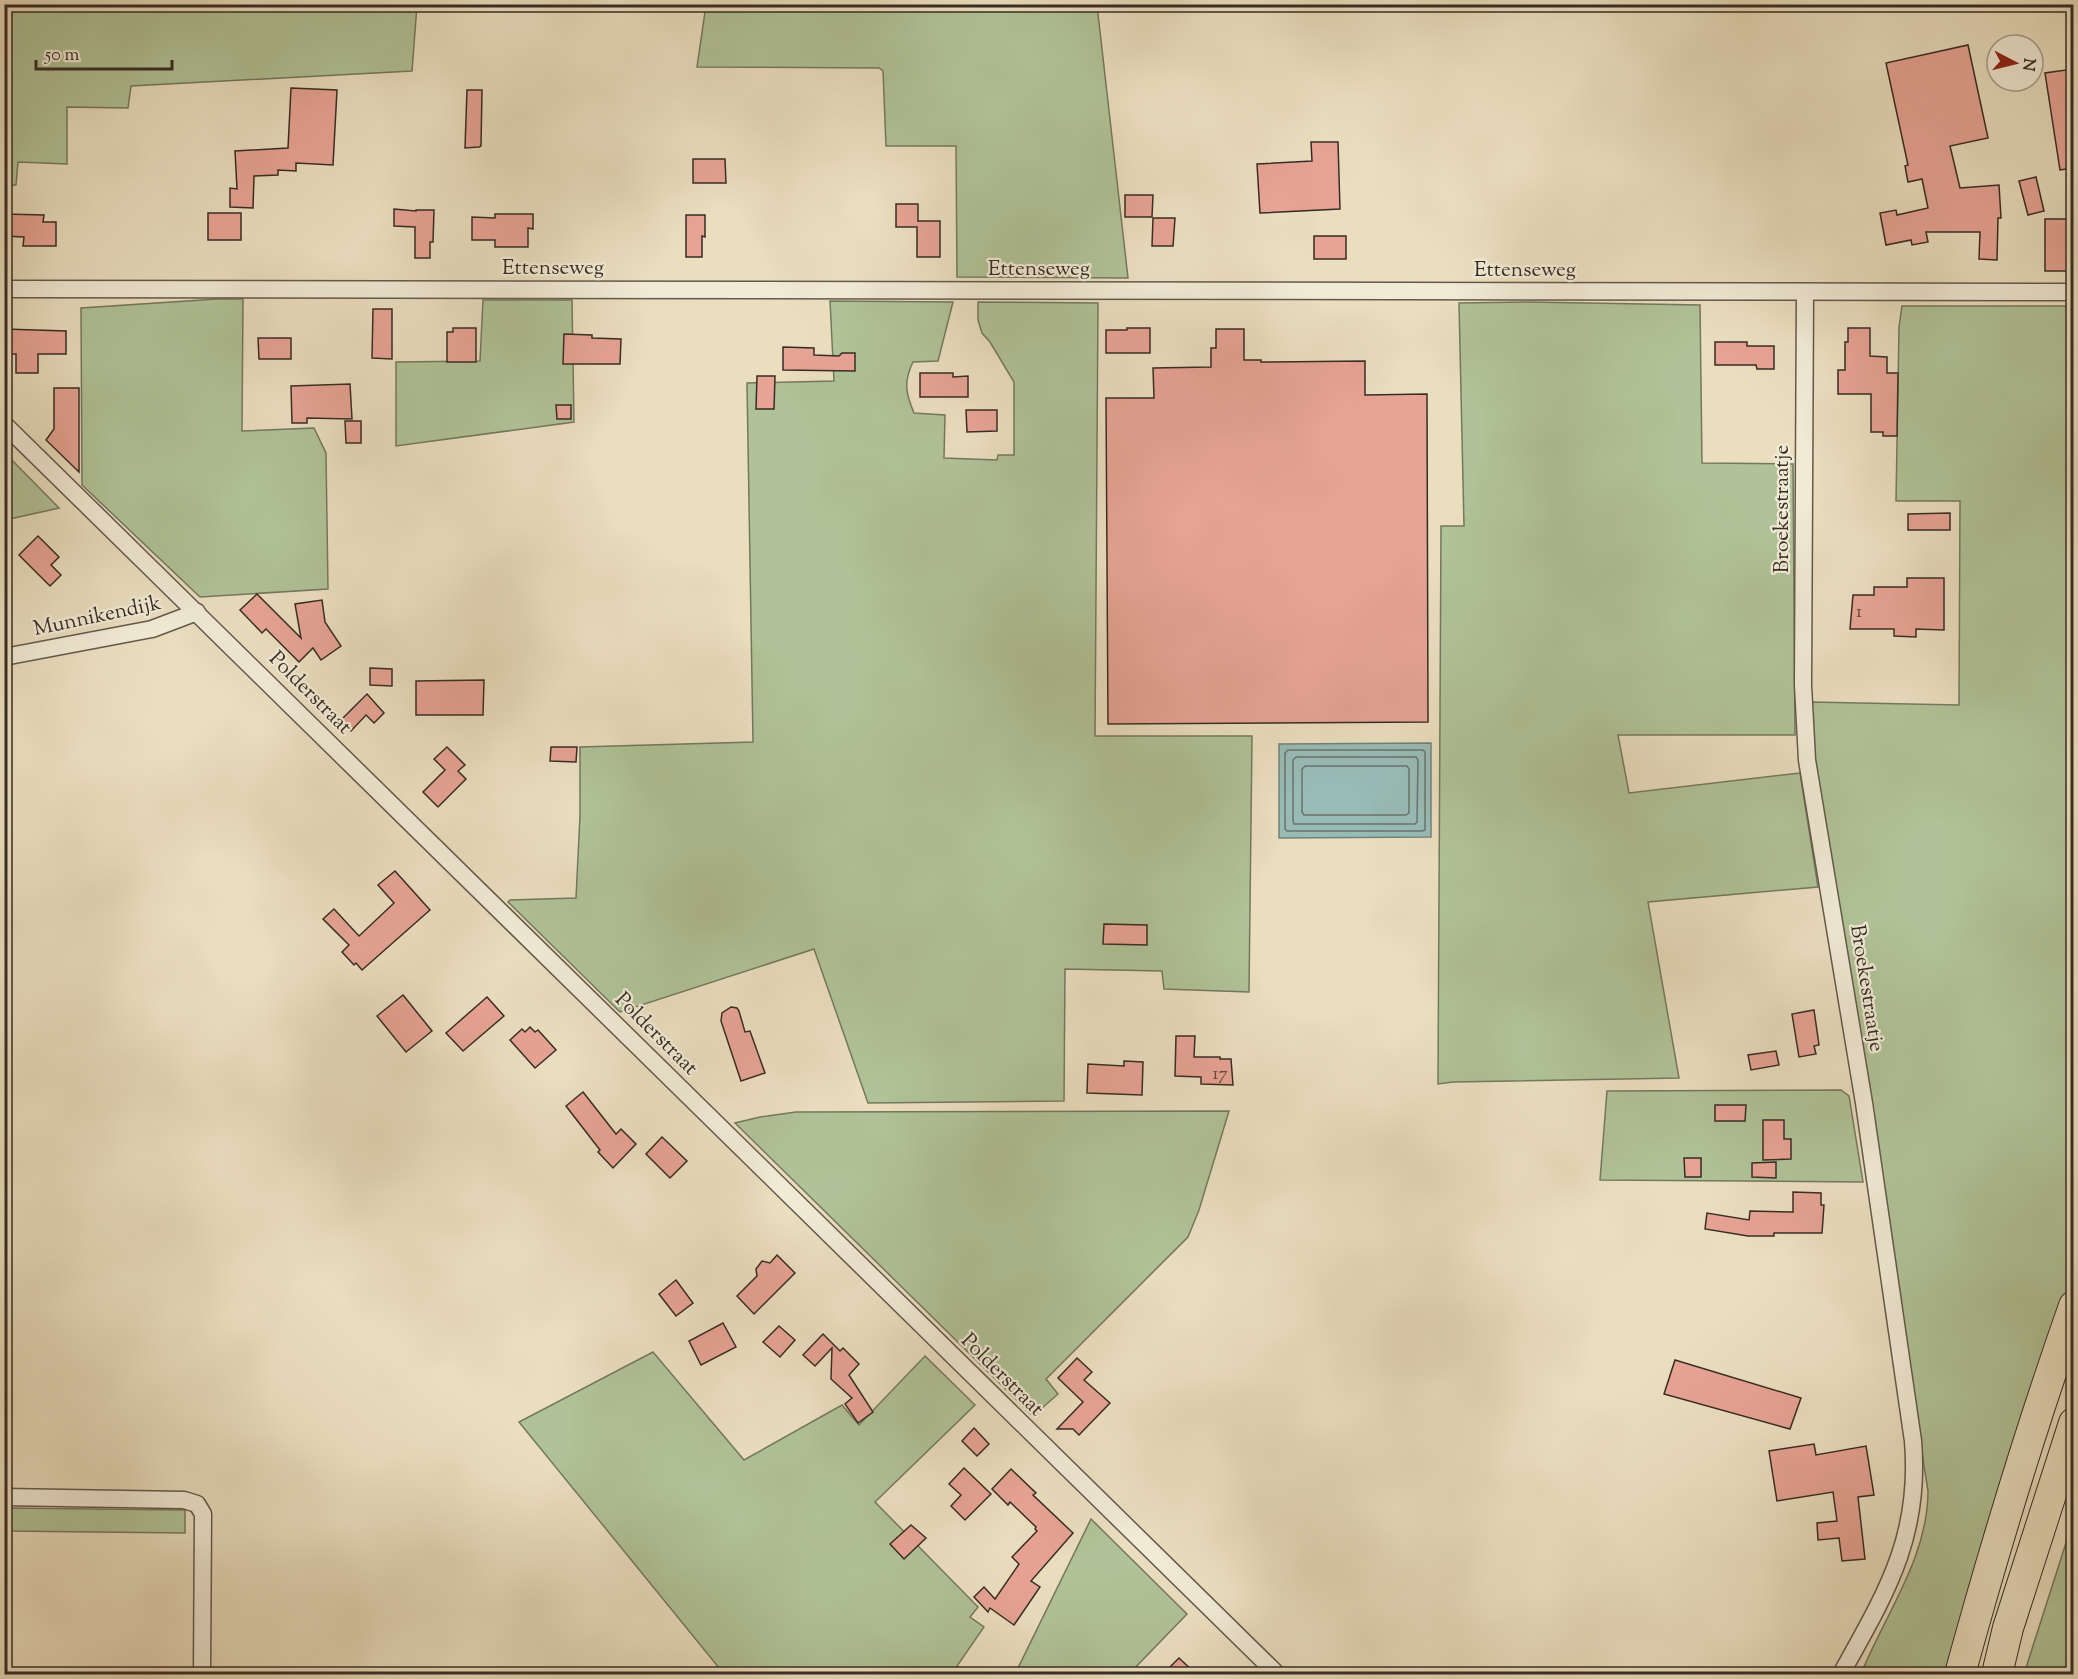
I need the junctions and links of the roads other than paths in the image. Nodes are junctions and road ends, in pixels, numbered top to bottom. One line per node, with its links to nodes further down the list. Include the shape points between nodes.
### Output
1 (4, 289): 2 (street, Ettenseweg)
2 (1805, 292): 3 (street, Ettenseweg); 12 (street, Broekestraatje, via 1803,685 1807,760 1864,1103 1916,1476 1911,1519 1897,1565 1885,1596)
3 (2073, 292)
4 (4, 424): 5 (street, Polderstraat)
5 (197, 612): 6 (street, Munnikendijk, via 152,629); 11 (street, Polderstraat)
6 (4, 657)
7 (2073, 1306): 13 (highway, via 1992,1556)
8 (2073, 1423): 14 (highway)
9 (4, 1497): 10 (street, via 184,1500 197,1504 203,1514)
10 (202, 1674)
11 (1277, 1674)
12 (1841, 1674)
13 (1960, 1674)
14 (1996, 1674)

